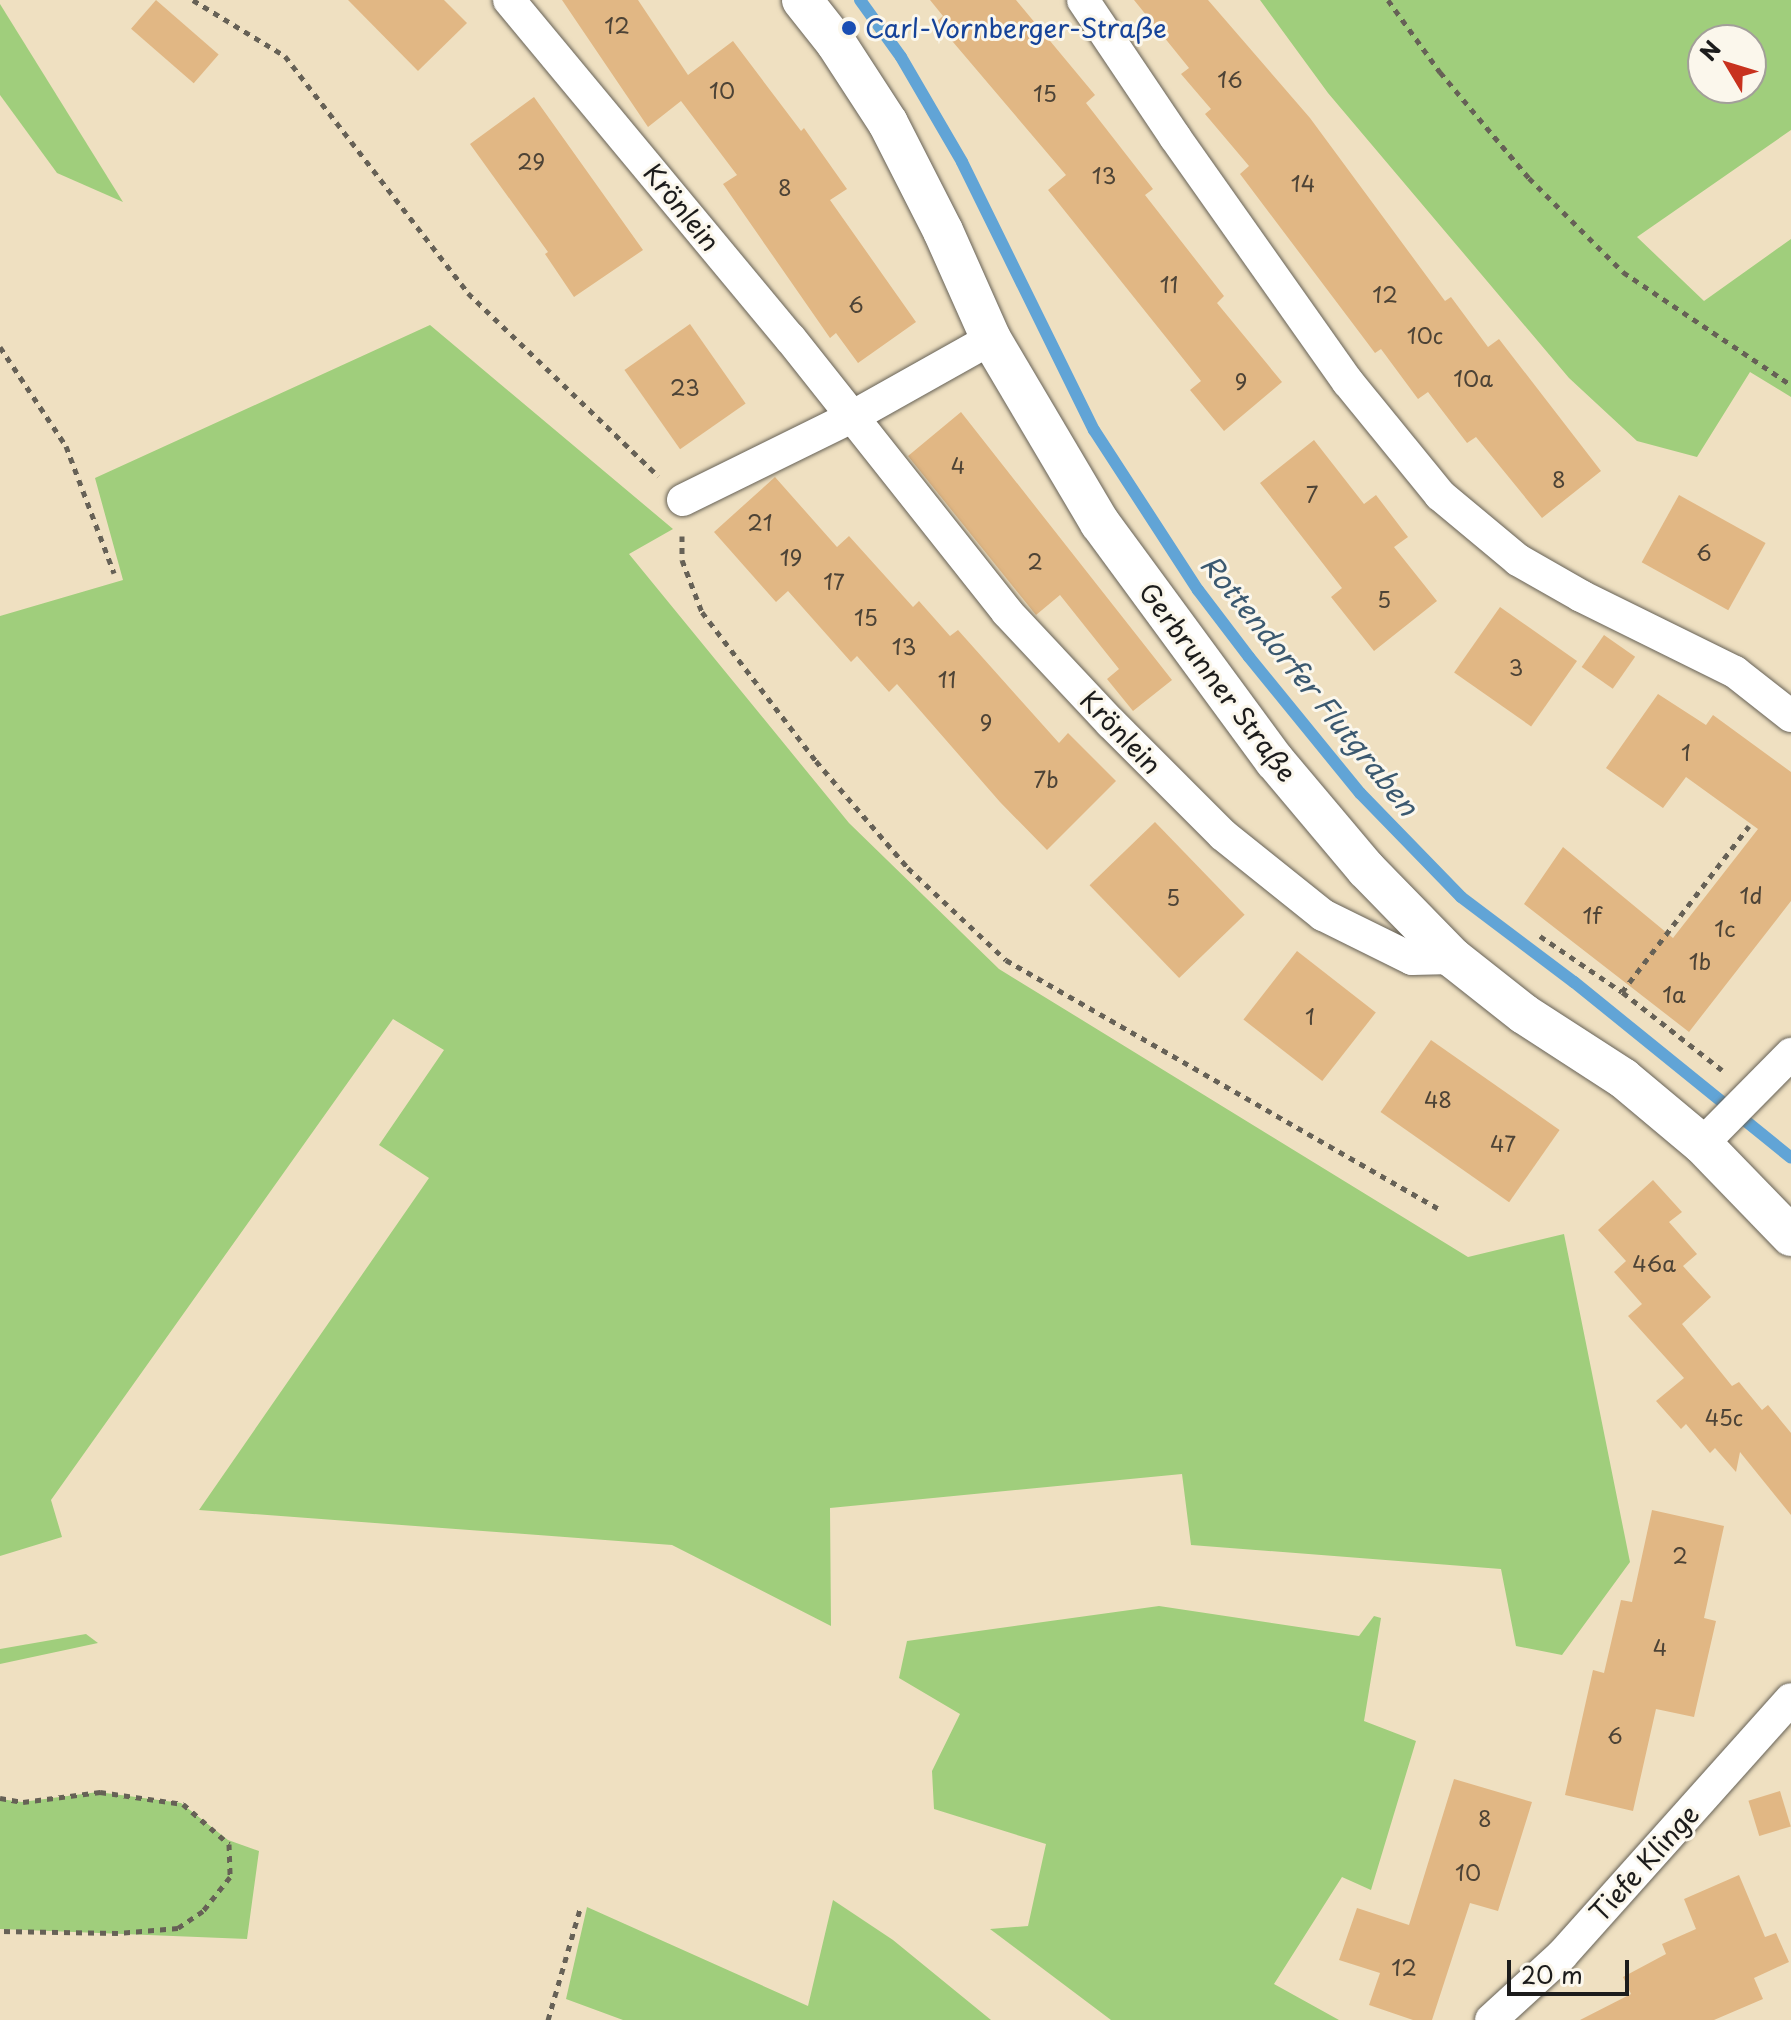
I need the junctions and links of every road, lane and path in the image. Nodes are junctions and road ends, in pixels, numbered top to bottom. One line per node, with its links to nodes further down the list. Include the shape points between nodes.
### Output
1 (193, 0): 10 (path, via 285,56 468,293)
2 (509, 0): 9 (street, Krönlein, via 790,338)
3 (802, 0): 6 (street, Gerbrunner Straße, via 888,123)
4 (1083, 0): 12 (street, via 1348,382 1440,495 1518,560 1735,672)
5 (1388, 0): 8 (path, via 1529,178 1623,272)
6 (991, 339): 9 (street); 15 (street, Gerbrunner Straße, via 1100,523 1191,650 1366,869)
7 (0, 347): 11 (path, via 66,446)
8 (1791, 385)
9 (850, 418): 10 (street); 15 (street, Krönlein, via 1007,612 1223,835 1323,915 1412,959)
10 (683, 500): 20 (path, via 682,560 702,612 816,761 919,878 1006,960)
11 (114, 573)
12 (1791, 716)
13 (1749, 826): 16 (path)
14 (1540, 936): 16 (path)
15 (1453, 958): 19 (street, Gerbrunner Straße, via 1524,1014 1623,1078)
16 (1622, 992): 18 (path)
17 (1791, 1054): 18 (street)
18 (1747, 1098): 19 (street)
19 (1702, 1144): 21 (street, Gerbrunner Straße)
20 (1438, 1208)
21 (1791, 1236)
22 (1791, 1699): 27 (street, Tiefe Klinge, via 1562,1955)
23 (0, 1798): 25 (path, via 23,1802 100,1792 183,1804 229,1844 230,1877 203,1911 178,1928)
24 (580, 1909): 26 (path)
25 (0, 1931)
26 (548, 2020)
27 (1491, 2020)

